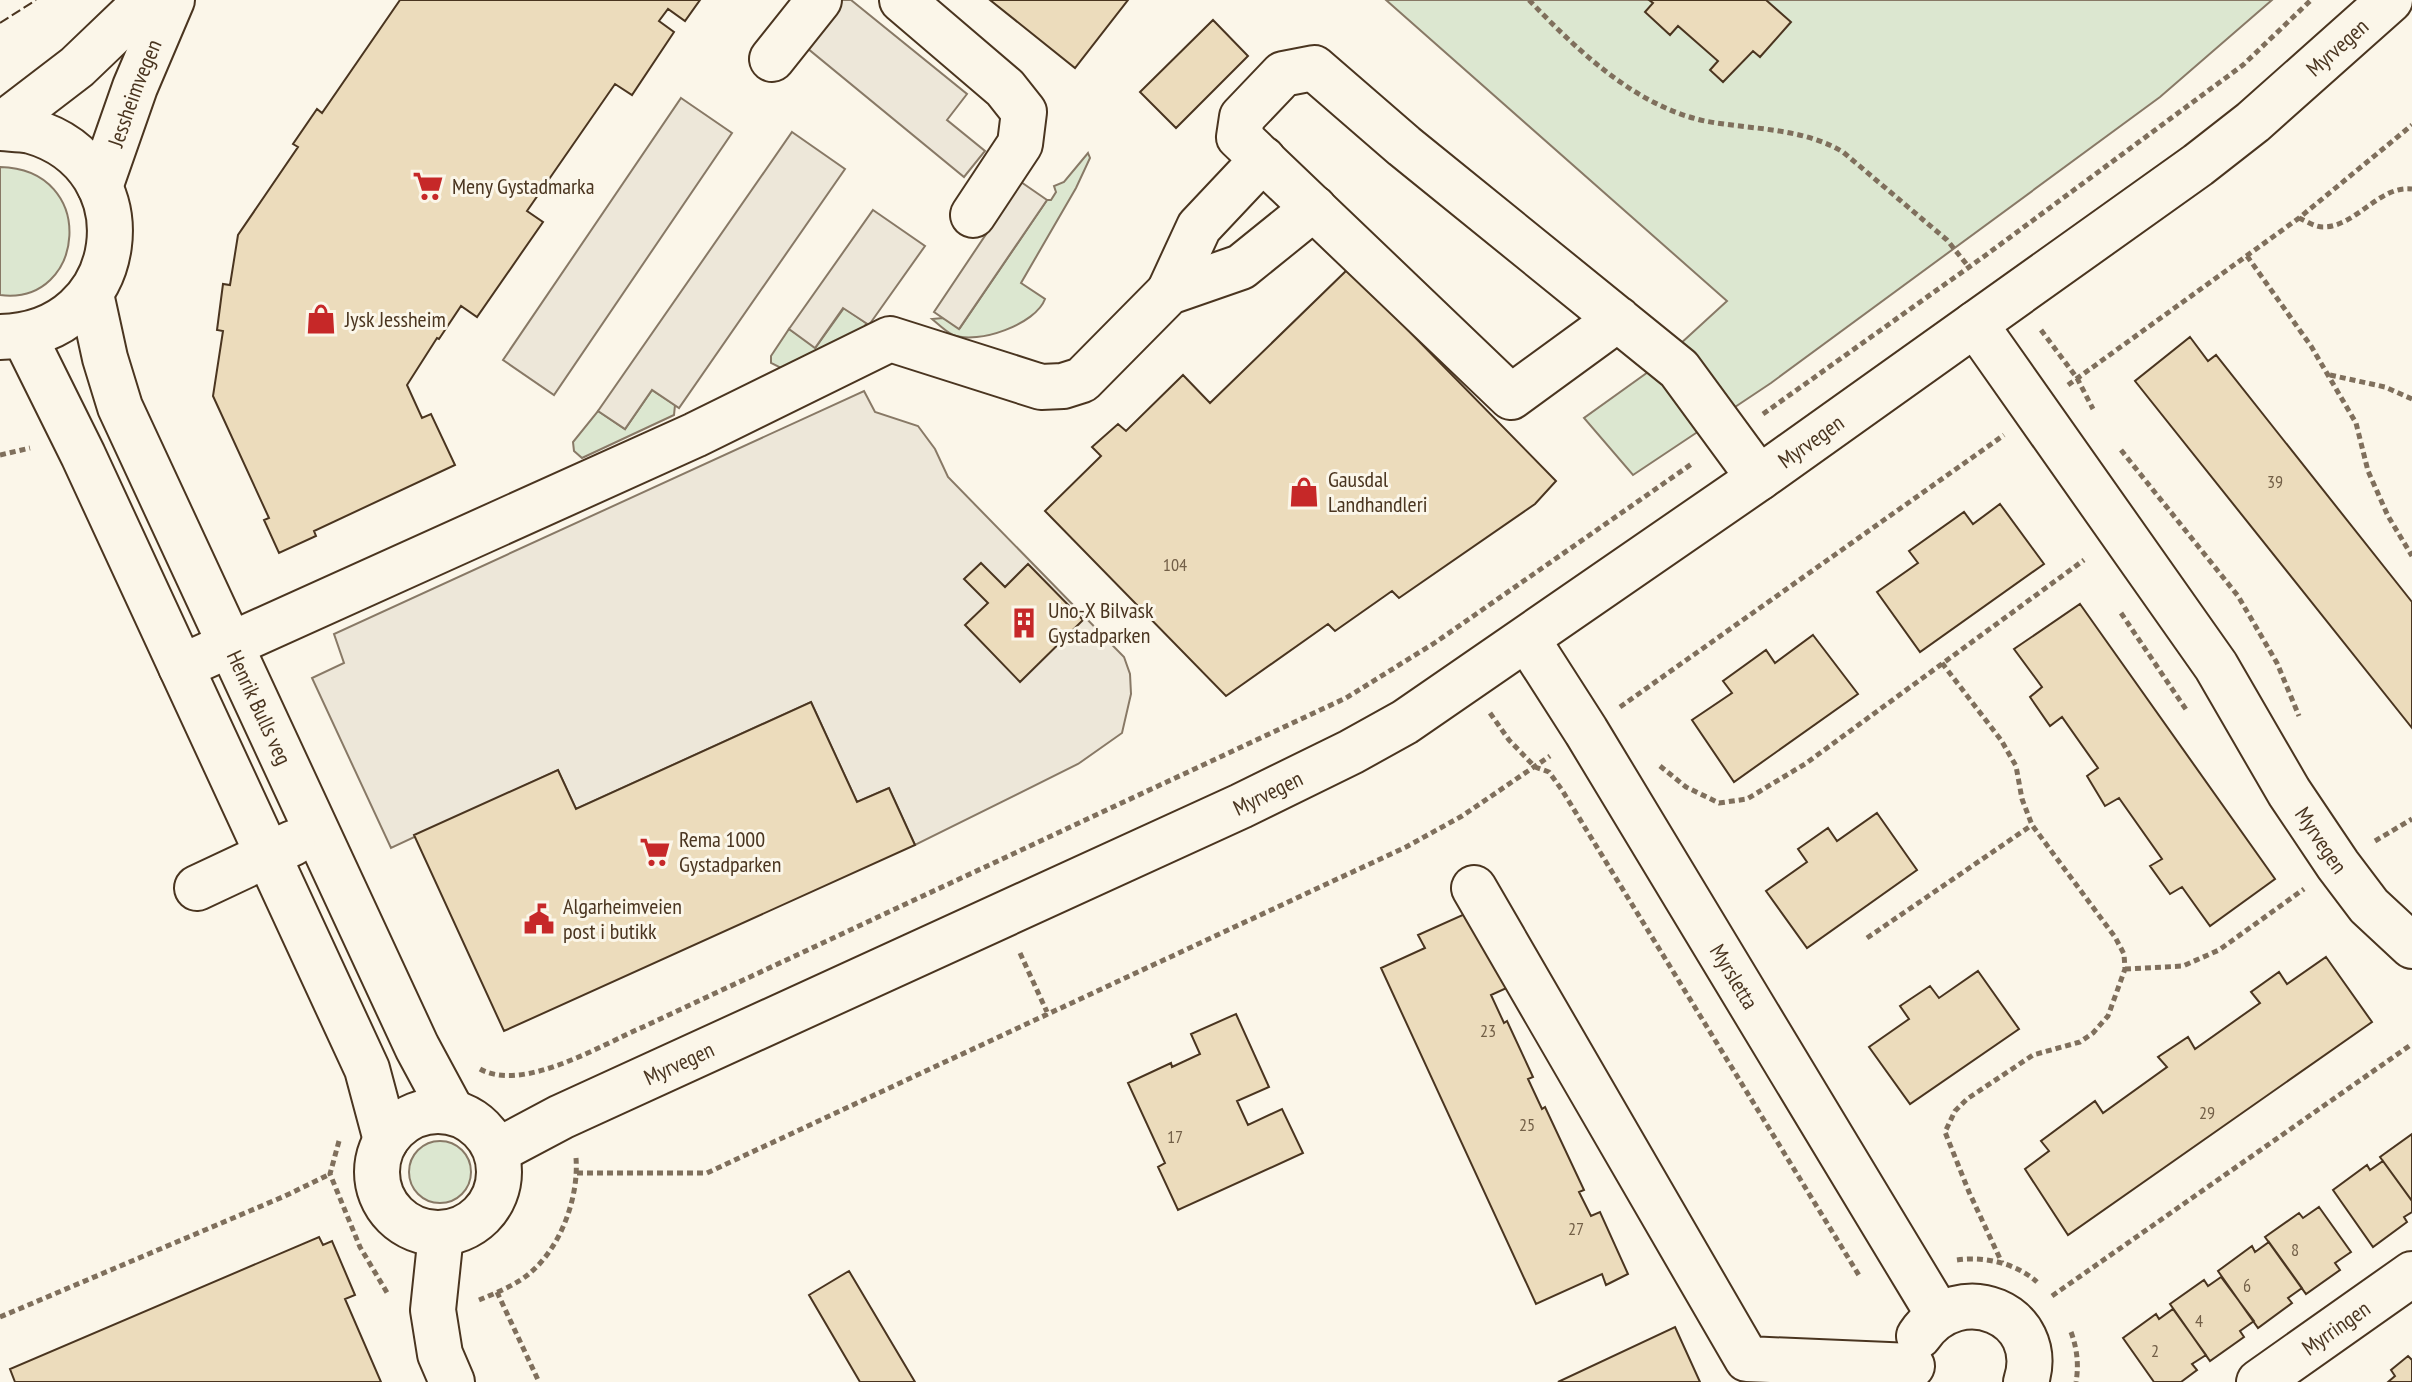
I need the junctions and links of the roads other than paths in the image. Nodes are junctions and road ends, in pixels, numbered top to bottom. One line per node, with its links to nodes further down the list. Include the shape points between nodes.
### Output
1 (147, 0): 7 (street, Jessheimvegen, via 77,67)
2 (172, 0): 9 (street, Jessheimvegen)
3 (819, 0): 6 (street)
4 (902, 0): 11 (street, via 1005,88 1024,112 1020,144)
5 (2390, 0): 15 (street, Myrvegen, via 2198,165)
6 (772, 59)
7 (0, 127): 9 (street, via 58,142)
8 (1263, 159): 10 (street); 12 (street, via 1199,227); 14 (street, via 1239,137 1242,117 1283,74 1314,68)
9 (100, 187): 13 (street, via 109,214 110,242)
10 (1314, 208): 12 (street, via 1241,267); 14 (street, via 1511,397)
11 (973, 215)
12 (1169, 292): 19 (street, via 1082,380 1063,386 1041,387 1007,378 890,339 556,499)
13 (91, 294): 16 (street, via 50,329); 19 (street, Henrik Bulls veg, via 120,407)
14 (1618, 319): 17 (street, via 1679,369)
15 (1975, 324): 17 (street, Myrvegen); 25 (street, Myrvegen, via 2216,666 2338,865 2369,906)
16 (12, 336): 20 (street, via 83,455)
17 (1759, 478): 18 (street, Myrvegen)
18 (1527, 639): 28 (street, Myrvegen, via 1351,752); 31 (street, Myrsletta)
19 (229, 643): 20 (street); 21 (street, Henrik Bulls veg)
20 (181, 667): 22 (street)
21 (317, 832): 22 (street); 26 (street, Henrik Bulls veg)
22 (268, 855): 23 (street); 27 (street, via 367,1069)
23 (197, 888)
24 (1474, 888): 32 (street, via 1747,1359)
25 (2412, 946)
26 (452, 1112): 27 (street, via 415,1115); 28 (street, via 471,1120)
27 (386, 1140): 29 (street, via 377,1176 381,1195 405,1224)
28 (497, 1151): 29 (street, via 498,1189 490,1207 468,1226)
29 (441, 1234): 33 (street, via 433,1310 440,1354)
30 (2412, 1274): 35 (street, Myrringen)
31 (1938, 1314): 32 (street, via 1919,1337); 34 (street, via 1977,1305 2012,1322 2029,1357)
32 (1914, 1374)
33 (452, 1382)
34 (2026, 1382)
35 (2259, 1382)

